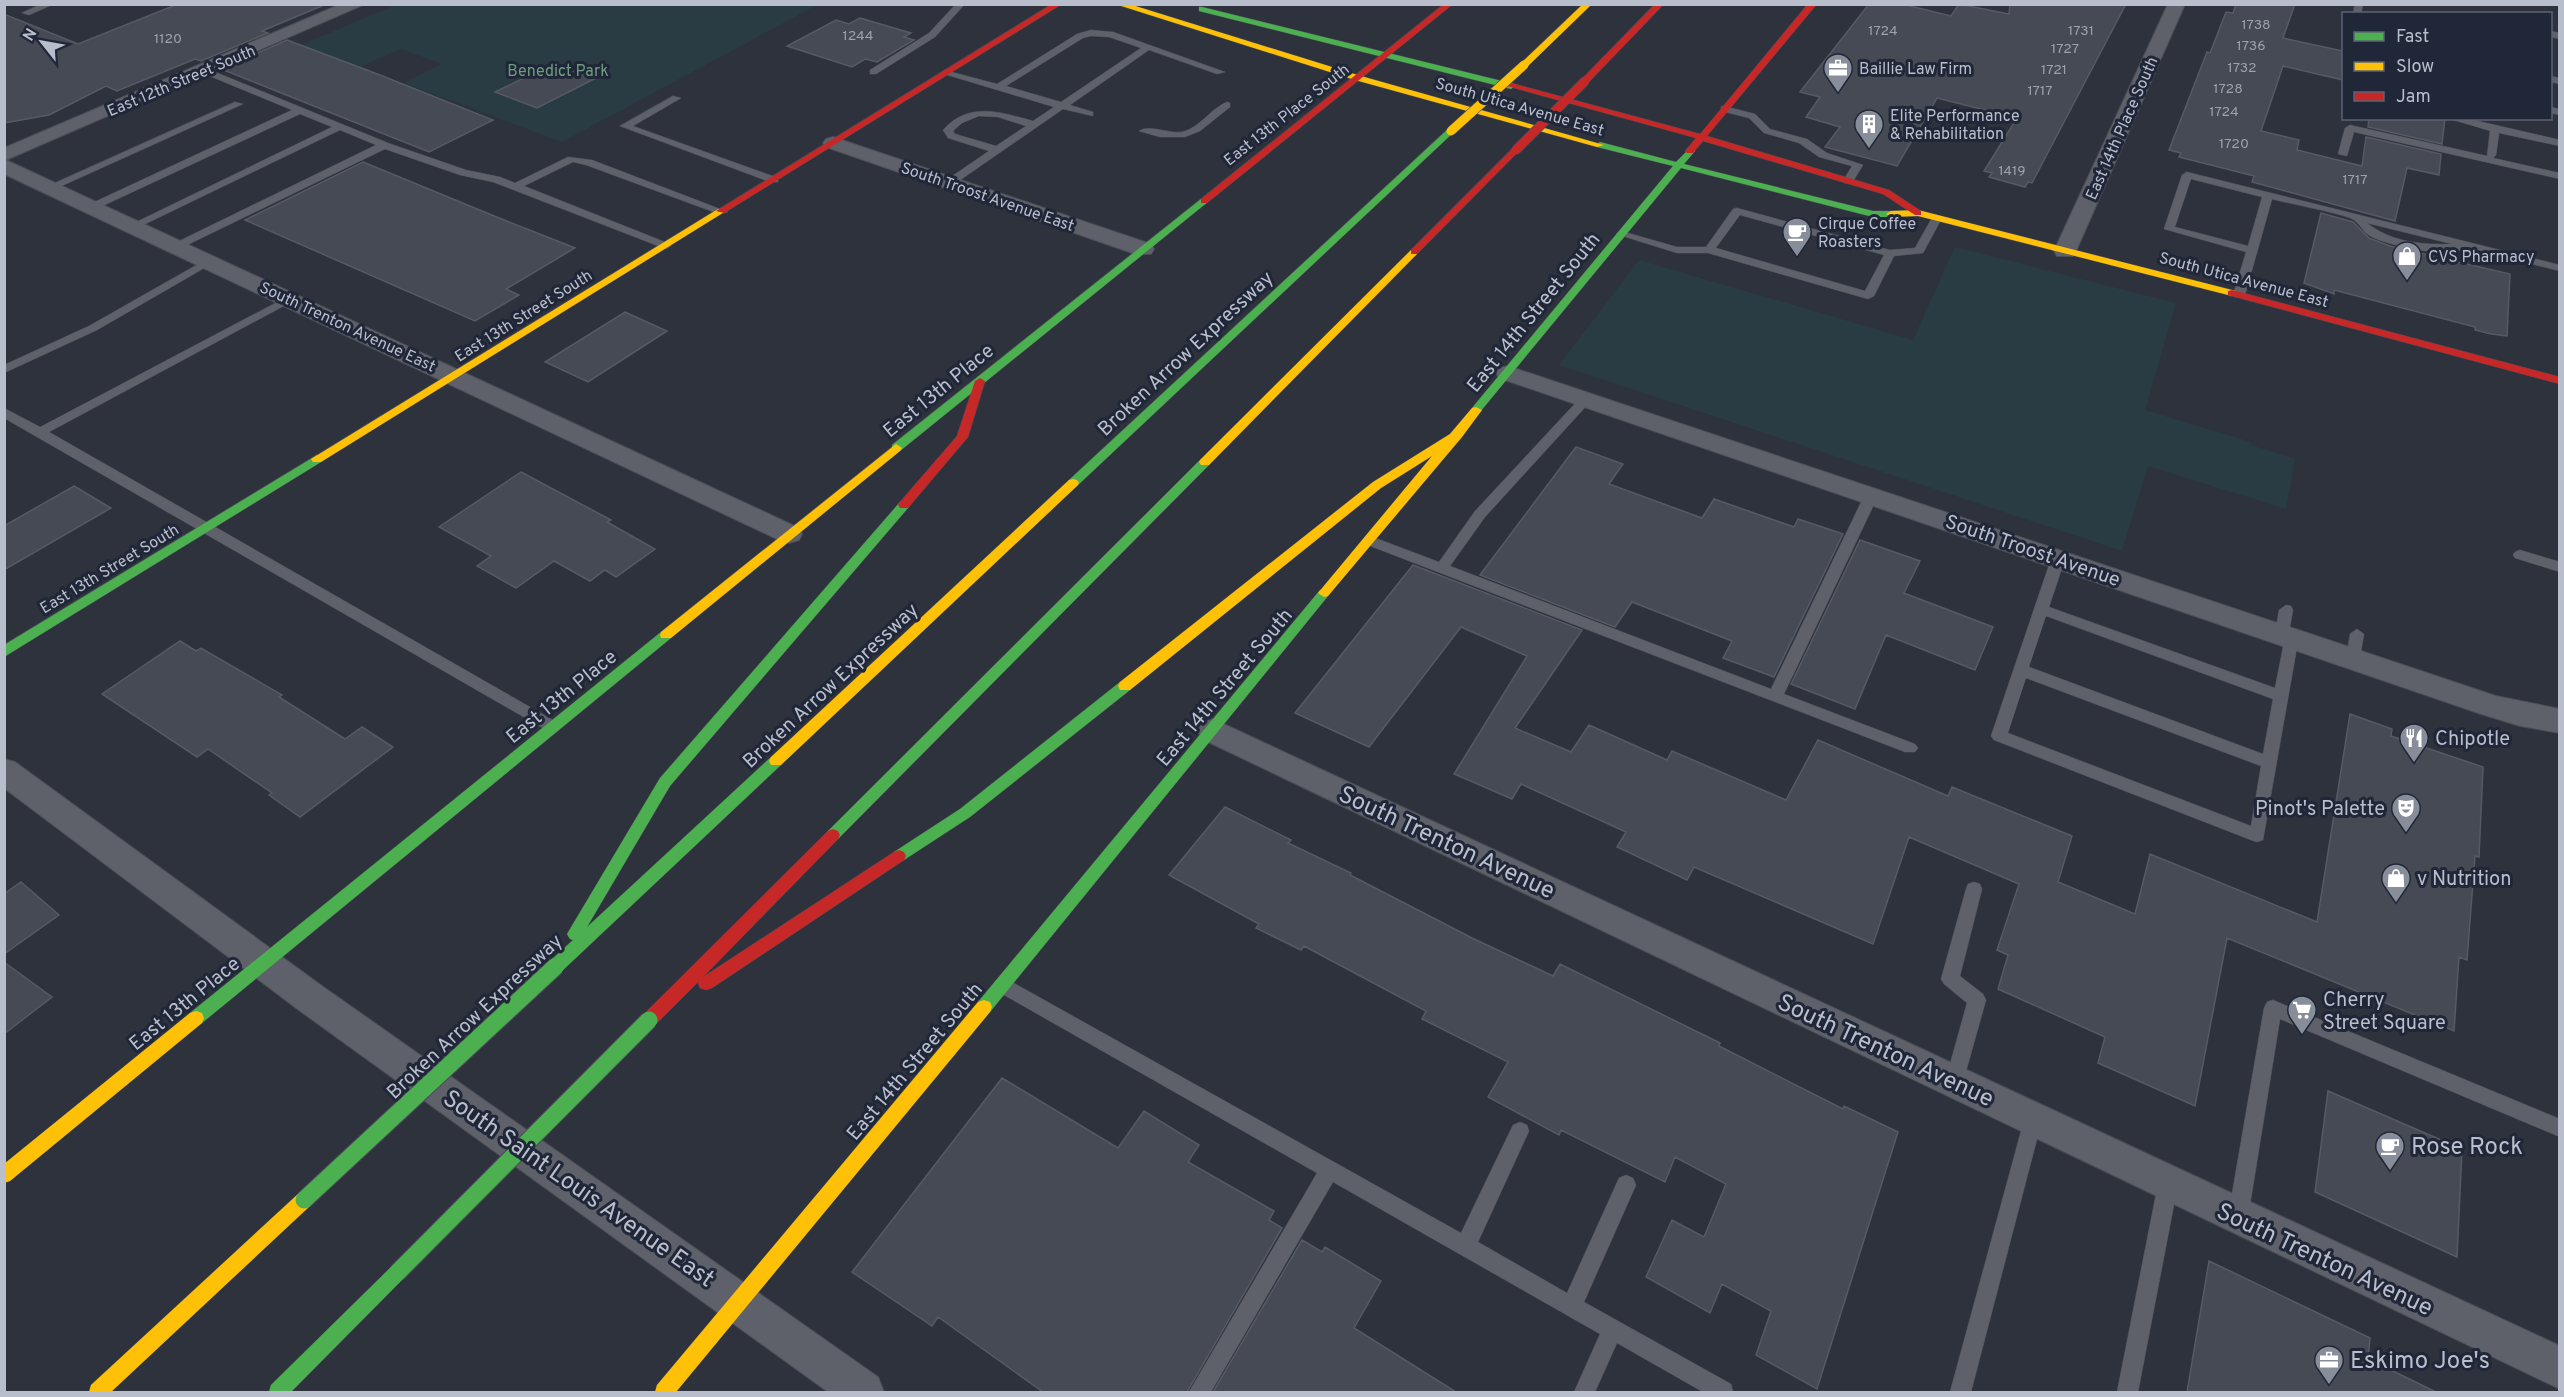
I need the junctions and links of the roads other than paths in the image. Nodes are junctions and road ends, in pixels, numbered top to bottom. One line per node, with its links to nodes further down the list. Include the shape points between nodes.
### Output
1 (50, 4): 12 (lane)
2 (357, 4): 15 (street, East 12th Street South)
3 (961, 4): 16 (lane, via 930,40)
4 (1059, 4): 17 (main road, East 13th Street South)
5 (1119, 4): 19 (main road, South Utica Avenue East)
6 (1183, 4): 14 (main road, South Utica Avenue East)
7 (1449, 4): 14 (main road, East 13th Place South)
8 (1588, 4): 98 (main road, Broken Arrow Expressway, bridge)
9 (1660, 4): 100 (main road, bridge)
10 (1813, 4): 25 (main road, East 14th Street South)
11 (2177, 4): 61 (street, East 14th Place South)
12 (26, 13)
13 (1148, 47): 18 (lane); 20 (lane, via 1110,34 1091,33); 24 (lane)
14 (1388, 54): 19 (main road, East 13th Place South); 33 (main road, South Utica Avenue East)
15 (203, 70): 26 (lane); 39 (street, East 12th Street South)
16 (873, 72)
17 (947, 72): 20 (lane); 34 (main road, East 13th Street South)
18 (1220, 72)
19 (1358, 78): 42 (main road, South Utica Avenue East); 58 (main road, East 13th Place South)
20 (998, 87): 24 (lane)
21 (676, 98): 44 (lane, via 625,126)
22 (238, 104): 48 (lane)
23 (1227, 105): 32 (lane, via 1186,136)
24 (1062, 106): 27 (lane); 29 (lane)
25 (1724, 109): 33 (main road, East 14th Street South); 45 (lane, via 1752,116 1767,131 1803,141 1823,155 1858,165)
26 (300, 111): 30 (lane); 50 (lane)
27 (1090, 114)
28 (2459, 120): 31 (lane)
29 (1034, 125): 37 (lane); 37 (lane, via 980,111 948,130 951,136)
30 (339, 127): 36 (lane); 54 (lane)
31 (2495, 129): 35 (lane); 40 (lane)
32 (1144, 131)
33 (1701, 137): 42 (main road, East 14th Street South); 45 (main road, South Utica Avenue East)
34 (834, 143): 44 (main road, East 13th Street South); 46 (street, South Troost Avenue East)
35 (2559, 143)
36 (384, 145): 47 (lane, via 464,173); 56 (lane)
37 (997, 150): 46 (lane)
38 (2343, 154): 43 (lane, via 2350,128)
39 (4, 155)
40 (2491, 155)
41 (4, 166): 48 (street, South Trenton Avenue East)
42 (1676, 166): 52 (main road, South Utica Avenue East, via 1873,214); 55 (main road, East 14th Street South)
43 (2559, 176)
44 (774, 180): 51 (main road, East 13th Street South)
45 (1848, 181): 52 (main road, South Utica Avenue East, via 1886,192)
46 (949, 183): 58 (street, South Troost Avenue East)
47 (516, 186): 51 (lane, via 572,159); 57 (lane)
48 (51, 188): 50 (street, South Trenton Avenue East)
49 (2268, 194): 60 (lane); 60 (lane, via 2187,175 2169,229); 64 (lane, via 2356,216 2375,235 2434,250 2473,246)
50 (92, 207): 54 (street, South Trenton Avenue East)
51 (723, 212): 57 (main road, East 13th Street South)
52 (1918, 213): 53 (main road, South Utica Avenue East)
53 (1937, 218): 61 (main road, South Utica Avenue East); 62 (lane, via 1919,252)
54 (133, 226): 56 (street, South Trenton Avenue East)
55 (1621, 234): 59 (lane, via 1677,250); 68 (main road, East 14th Street South)
56 (177, 246): 63 (street, South Trenton Avenue East)
57 (666, 246): 69 (main road, East 13th Street South)
58 (1143, 249): 70 (main road, East 13th Place)
59 (1709, 250): 62 (lane, via 1737,211); 62 (lane, via 1868,296)
60 (2252, 250): 65 (lane)
61 (2065, 251): 65 (main road, South Utica Avenue East)
62 (1890, 253)
63 (210, 261): 66 (street, South Trenton Avenue East); 67 (lane, via 93,328)
64 (2559, 268)
65 (2240, 295): 71 (main road, South Utica Avenue East)
66 (289, 299): 69 (street, South Trenton Avenue East); 74 (lane)
67 (4, 370)
68 (1508, 373): 72 (street, South Troost Avenue); 75 (main road, East 14th Street South)
69 (455, 376): 77 (main road, East 13th Street South); 78 (street, South Trenton Avenue East)
70 (980, 381): 78 (main road, East 13th Place); 98 (main road, via 962,437 665,782)
71 (2559, 381)
72 (1586, 399): 76 (street, South Troost Avenue); 83 (lane, via 1480,514)
73 (4, 412): 74 (lane)
74 (40, 432): 77 (lane)
75 (1458, 434): 79 (main road, East 14th Street South); 100 (main road, via 1377,485 965,813)
76 (1871, 496): 81 (street, South Troost Avenue); 88 (lane)
77 (206, 528): 86 (main road, East 13th Street South); 91 (lane)
78 (789, 534): 91 (main road, East 13th Place)
79 (1370, 541): 83 (lane); 92 (main road, East 14th Street South)
80 (2520, 555): 82 (lane)
81 (2058, 559): 84 (lane); 85 (street, South Troost Avenue)
82 (2559, 567)
83 (1441, 569): 88 (lane)
84 (2041, 609): 87 (lane); 89 (lane)
85 (2287, 626): 89 (lane); 90 (street, South Troost Avenue, via 2355,646 2520,714)
86 (4, 652)
87 (2020, 670): 94 (lane); 94 (lane, via 1999,736 2257,835)
88 (1775, 696): 93 (lane)
89 (2281, 696): 94 (lane)
90 (2559, 721)
91 (553, 728): 97 (main road, East 13th Place)
92 (1213, 731): 99 (main road, East 14th Street South); 101 (street, South Trenton Avenue)
93 (1910, 748)
94 (2270, 763)
95 (4, 771): 97 (street, South Saint Louis Avenue East)
96 (1974, 889): 101 (lane, via 1950,979 1977,1000)
97 (264, 963): 106 (main road, East 13th Place); 111 (street, South Saint Louis Avenue East)
98 (556, 966): 115 (main road, Broken Arrow Expressway, bridge)
99 (1002, 985): 105 (lane); 111 (main road, East 14th Street South)
100 (649, 1020): 116 (main road, bridge)
101 (1954, 1082): 102 (street, South Trenton Avenue)
102 (2032, 1120): 107 (street, South Trenton Avenue); 122 (lane)
103 (2559, 1128): 109 (lane, via 2273,1008)
104 (1520, 1131): 110 (lane)
105 (1329, 1170): 110 (lane); 119 (lane)
106 (4, 1175)
107 (2168, 1184): 109 (street, South Trenton Avenue); 123 (lane)
108 (1626, 1185): 112 (lane)
109 (2238, 1217): 114 (street, South Trenton Avenue)
110 (1465, 1246): 112 (lane)
111 (739, 1303): 117 (main road, East 14th Street South); 118 (street, South Saint Louis Avenue East)
112 (1571, 1307): 113 (lane)
113 (1612, 1330): 120 (lane); 121 (lane)
114 (2559, 1368)
115 (98, 1392)
116 (278, 1392)
117 (664, 1392)
118 (863, 1392)
119 (1199, 1392)
120 (1584, 1392)
121 (1723, 1392)
122 (1960, 1392)
123 (2127, 1392)

